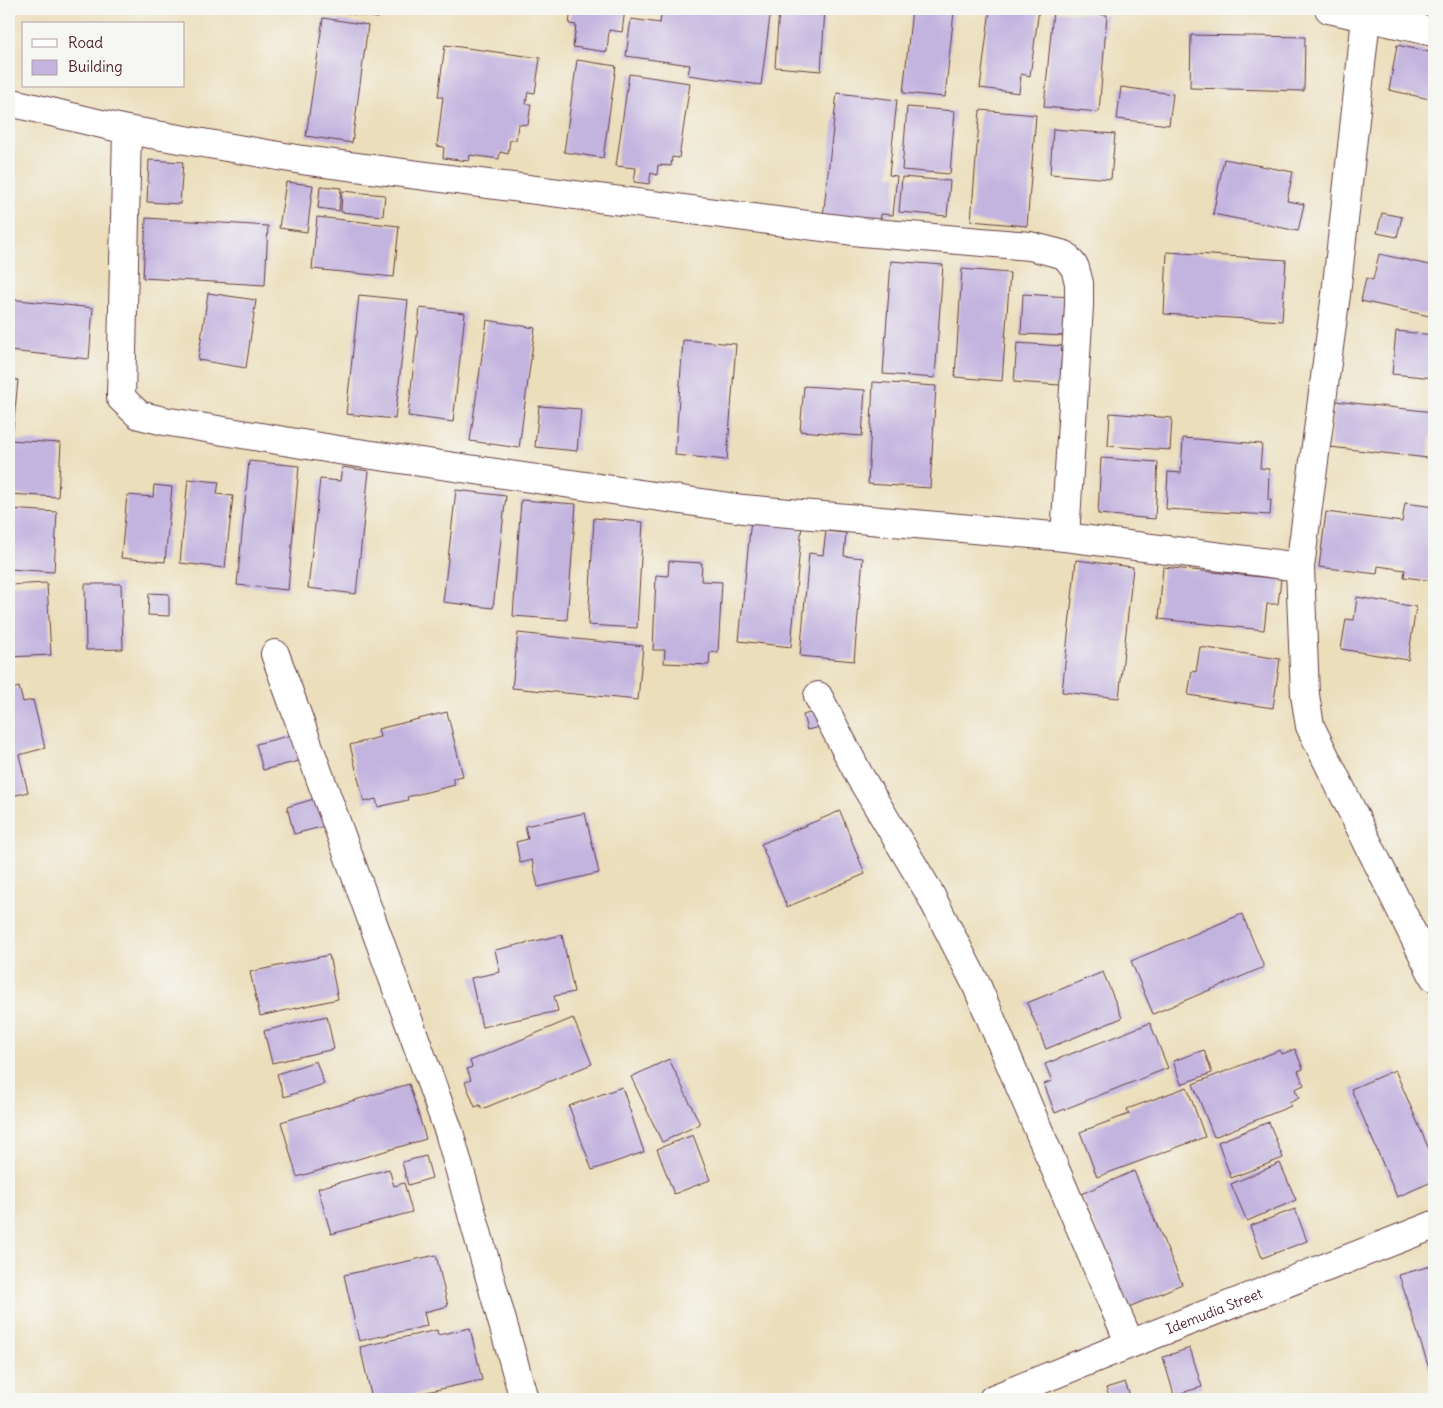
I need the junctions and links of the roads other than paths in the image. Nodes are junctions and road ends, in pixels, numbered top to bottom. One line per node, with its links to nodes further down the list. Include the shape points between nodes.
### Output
1 (1329, 9): 2 (street)
2 (1367, 13): 3 (street); 7 (street, via 1336,294)
3 (1434, 32)
4 (9, 102): 5 (street)
5 (127, 130): 6 (street, via 121,398 139,415 338,450 743,509); 6 (street, via 302,160 862,232 1030,246 1065,255 1075,268 1079,306)
6 (1065, 537): 7 (street)
7 (1300, 567): 10 (street, via 1310,726)
8 (275, 654): 13 (street, via 449,1132)
9 (818, 696): 12 (street, via 859,774 929,892 976,984)
10 (1434, 977)
11 (1434, 1225): 12 (street, Idemudia Street)
12 (1130, 1344): 14 (street, Idemudia Street)
13 (524, 1399)
14 (993, 1399)

